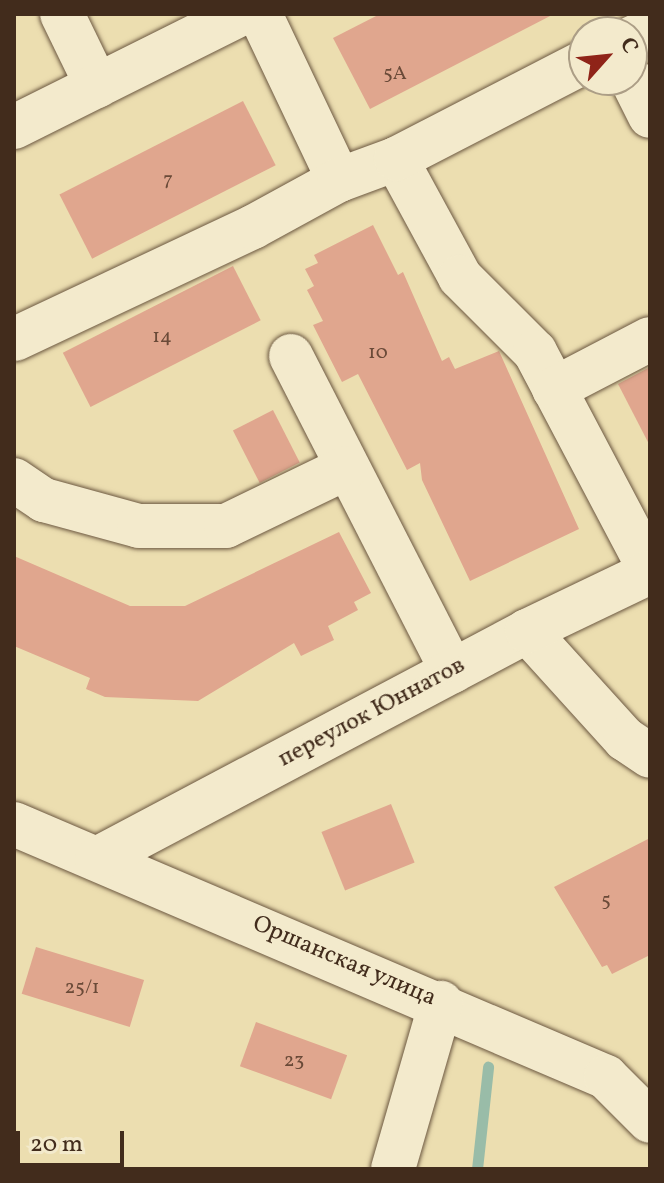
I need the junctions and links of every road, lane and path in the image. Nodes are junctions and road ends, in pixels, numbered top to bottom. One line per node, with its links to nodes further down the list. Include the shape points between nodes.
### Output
1 (62, 14): 5 (street)
2 (241, 14): 5 (street)
3 (260, 14): 10 (street)
4 (568, 70): 9 (street)
5 (97, 86): 8 (street)
6 (640, 96): 7 (street)
7 (650, 116)
8 (14, 127)
9 (396, 159): 10 (street); 14 (street, via 460,277 535,352)
10 (339, 180): 11 (street, via 253,227)
11 (14, 339)
12 (650, 339): 14 (street)
13 (291, 356): 15 (street)
14 (554, 389): 17 (street)
15 (346, 468): 16 (street, via 226,526 139,526 44,500); 19 (street)
16 (14, 480)
17 (650, 571): 18 (street, переулок Юннатов)
18 (527, 631): 19 (street, переулок Юннатов); 20 (street, via 625,739)
19 (452, 671): 22 (street, переулок Юннатов)
20 (650, 756)
21 (17, 836): 22 (street, Оршанская улица)
22 (97, 859): 23 (street, Оршанская улица)
23 (441, 1003): 24 (street, Оршанская улица, via 606,1077); 25 (street)
24 (650, 1121)
25 (393, 1169)

